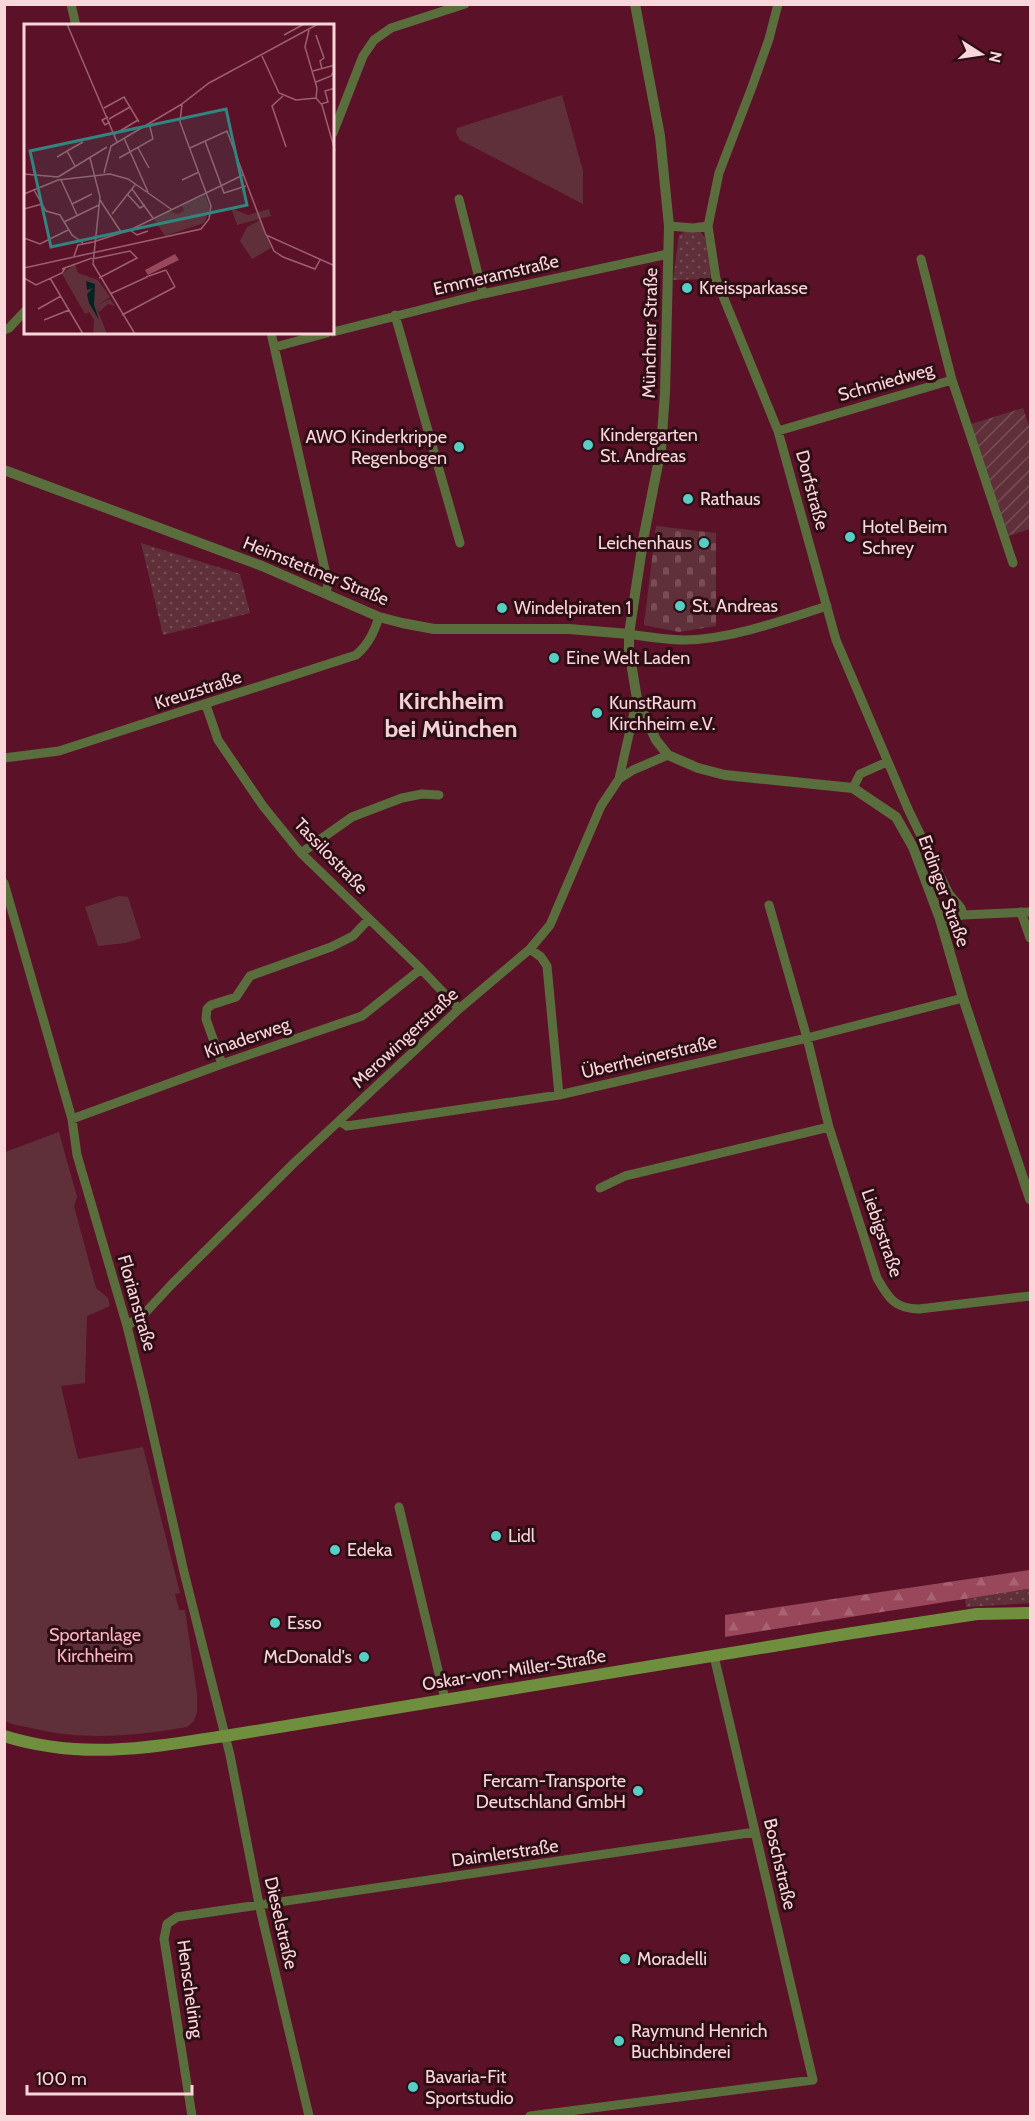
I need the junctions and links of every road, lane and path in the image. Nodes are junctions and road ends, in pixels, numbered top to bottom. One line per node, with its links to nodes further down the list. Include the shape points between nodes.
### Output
1 (71, 4): 5 (street)
2 (635, 4): 8 (street, Münchner Straße, via 660,136)
3 (778, 4): 9 (street, via 769,39 719,172)
4 (460, 5): 6 (street, via 392,28 374,40 363,56)
5 (76, 24)
6 (334, 129)
7 (459, 198): 12 (street)
8 (669, 226): 9 (street); 10 (street, Münchner Straße)
9 (708, 226): 21 (street, Dorfstraße, via 716,279)
10 (668, 254): 12 (street, Emmeramstraße); 28 (street, Münchner Straße, via 661,449)
11 (921, 259): 20 (street, Schmiedweg)
12 (483, 294): 14 (street, Emmeramstraße)
13 (24, 312): 15 (street)
14 (395, 315): 16 (street, Emmeramstraße); 23 (street)
15 (4, 330)
16 (334, 332)
17 (271, 334): 19 (street)
18 (323, 334): 19 (street)
19 (274, 347): 25 (street, via 328,583)
20 (952, 380): 21 (street, Schmiedweg); 24 (street)
21 (778, 431): 26 (street, Dorfstraße)
22 (4, 470): 25 (street, Heimstettner Straße, via 262,566)
23 (460, 543)
24 (1013, 563)
25 (326, 594): 27 (street, Heimstettner Straße)
26 (827, 606): 28 (street, via 710,637); 33 (street, Dorfstraße, via 836,640)
27 (379, 616): 28 (street, Heimstettner Straße, via 434,629 569,629); 30 (street, Kreuzstraße, via 373,634 356,655)
28 (629, 634): 29 (street, Münchner Straße)
29 (637, 699): 31 (street, via 646,722); 34 (street)
30 (206, 705): 32 (street, Kreuzstraße, via 59,751); 39 (street, Tassilostraße, via 218,740)
31 (668, 755): 34 (street, Merowingerstraße); 35 (street, Erdinger Straße, via 725,775)
32 (4, 758)
33 (887, 762): 35 (street, via 860,774); 37 (street, Dorfstraße)
34 (619, 779): 47 (street, Merowingerstraße, via 601,806 550,925)
35 (853, 788): 38 (street, Erdinger Straße)
36 (439, 795): 39 (street, via 402,798 352,817)
37 (908, 809): 38 (street); 43 (street, Dorfstraße)
38 (896, 817): 45 (street, Erdinger Straße, via 913,847)
39 (301, 853): 44 (street, Tassilostraße)
40 (4, 883): 54 (street, Florianstraße)
41 (769, 905): 51 (street, Liebigstraße)
42 (1026, 912): 43 (street); 46 (street)
43 (963, 915): 45 (street)
44 (369, 919): 48 (street, Tassilostraße); 52 (street, via 353,936 250,976 236,998 211,1005 206,1019)
45 (940, 919): 49 (street, Erdinger Straße)
46 (1030, 938)
47 (530, 949): 50 (street, Merowingerstraße); 53 (street, via 547,966)
48 (421, 969): 50 (street, Tassilostraße); 52 (street, Kinaderweg, via 362,1016)
49 (963, 998): 51 (street, Überrheinerstraße); 58 (street, Erdinger Straße)
50 (459, 1010): 55 (street, Merowingerstraße)
51 (807, 1038): 53 (street, Überrheinerstraße); 56 (street, Liebigstraße)
52 (222, 1064): 54 (street, Kinaderweg)
53 (559, 1095): 55 (street, Überrheinerstraße, via 347,1126)
54 (72, 1119): 60 (street, Florianstraße, via 77,1155)
55 (340, 1121): 60 (street, Merowingerstraße, via 145,1314)
56 (829, 1126): 57 (street, via 625,1176); 59 (street, Liebigstraße, via 877,1278 890,1299 908,1309 919,1309)
57 (600, 1188)
58 (1030, 1199)
59 (1030, 1296)
60 (127, 1326): 66 (street, Florianstraße)
61 (399, 1507): 64 (street)
62 (1030, 1613): 63 (main road, Oskar-von-Miller-Straße, via 977,1614)
63 (714, 1656): 64 (main road, Oskar-von-Miller-Straße); 67 (street, Boschstraße)
64 (445, 1699): 66 (main road, Oskar-von-Miller-Straße)
65 (4, 1736): 66 (main road, Oskar-von-Miller-Straße, via 64,1749 121,1750)
66 (225, 1736): 68 (street, Dieselstraße)
67 (755, 1832): 68 (street, Daimlerstraße); 71 (street, Boschstraße, via 813,2080)
68 (259, 1904): 69 (street, Henschelring, via 177,1917 167,1924 164,1939); 70 (street, Dieselstraße)
69 (192, 2116)
70 (309, 2116)
71 (530, 2116)

